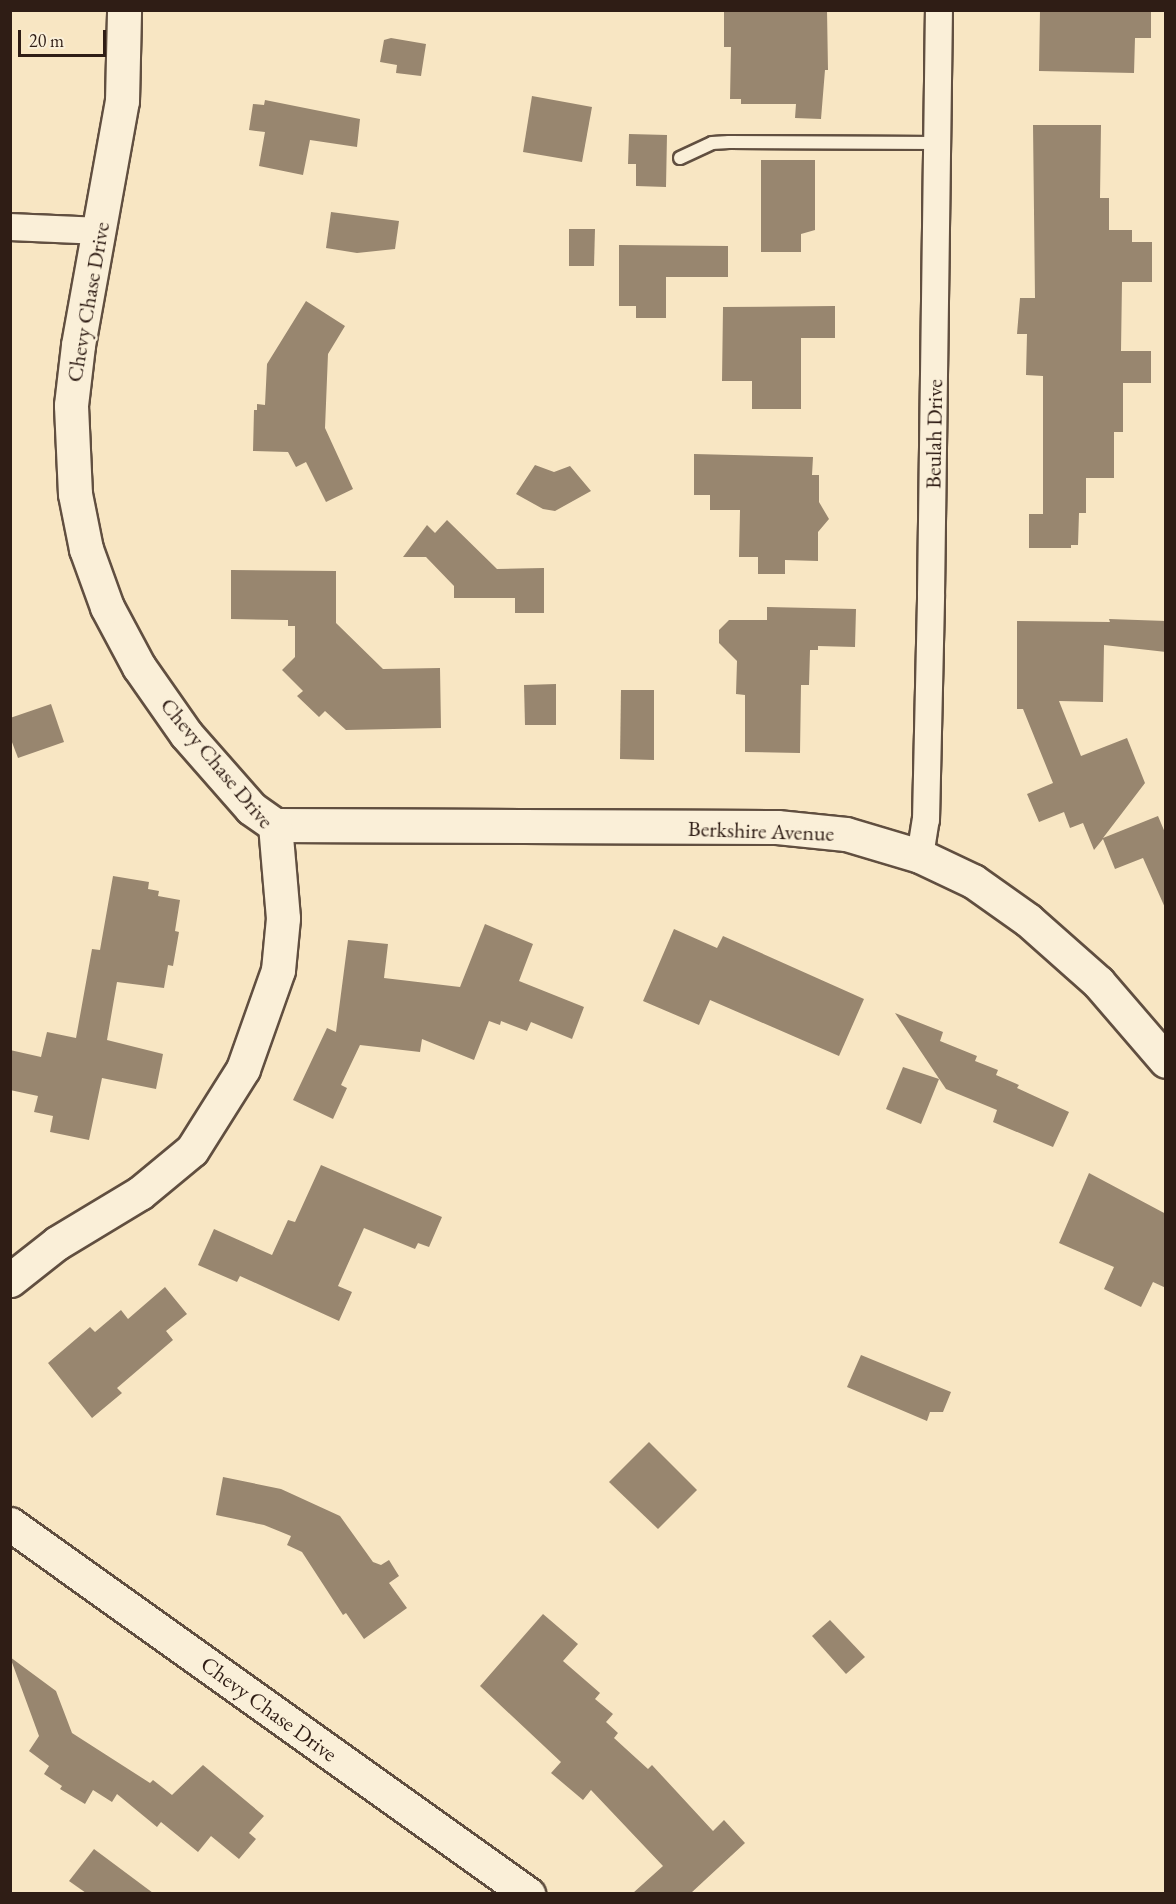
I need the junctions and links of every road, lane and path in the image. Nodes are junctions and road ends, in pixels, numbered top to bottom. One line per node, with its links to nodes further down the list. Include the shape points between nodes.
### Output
1 (124, 10): 6 (main road, Chevy Chase Drive, via 122,101)
2 (939, 10): 3 (street, Beulah Drive)
3 (937, 143): 4 (lane, via 729,142 712,143); 8 (street, Beulah Drive, via 930,655 926,820)
4 (680, 158)
5 (10, 227): 6 (street)
6 (100, 231): 7 (main road, Chevy Chase Drive, via 71,405 75,494 86,549 107,607 139,667 193,742 251,808)
7 (275, 825): 8 (main road, Berkshire Avenue, via 777,827 846,834); 10 (main road, Chevy Chase Drive, via 283,918 278,970 243,1069 221,1107 192,1150 168,1173 57,1243)
8 (920, 856): 9 (main road, Berkshire Avenue, via 973,881 1028,920 1098,982)
9 (1166, 1061)
10 (10, 1280)
11 (10, 1524): 12 (main road, Chevy Chase Drive)
12 (528, 1893)

